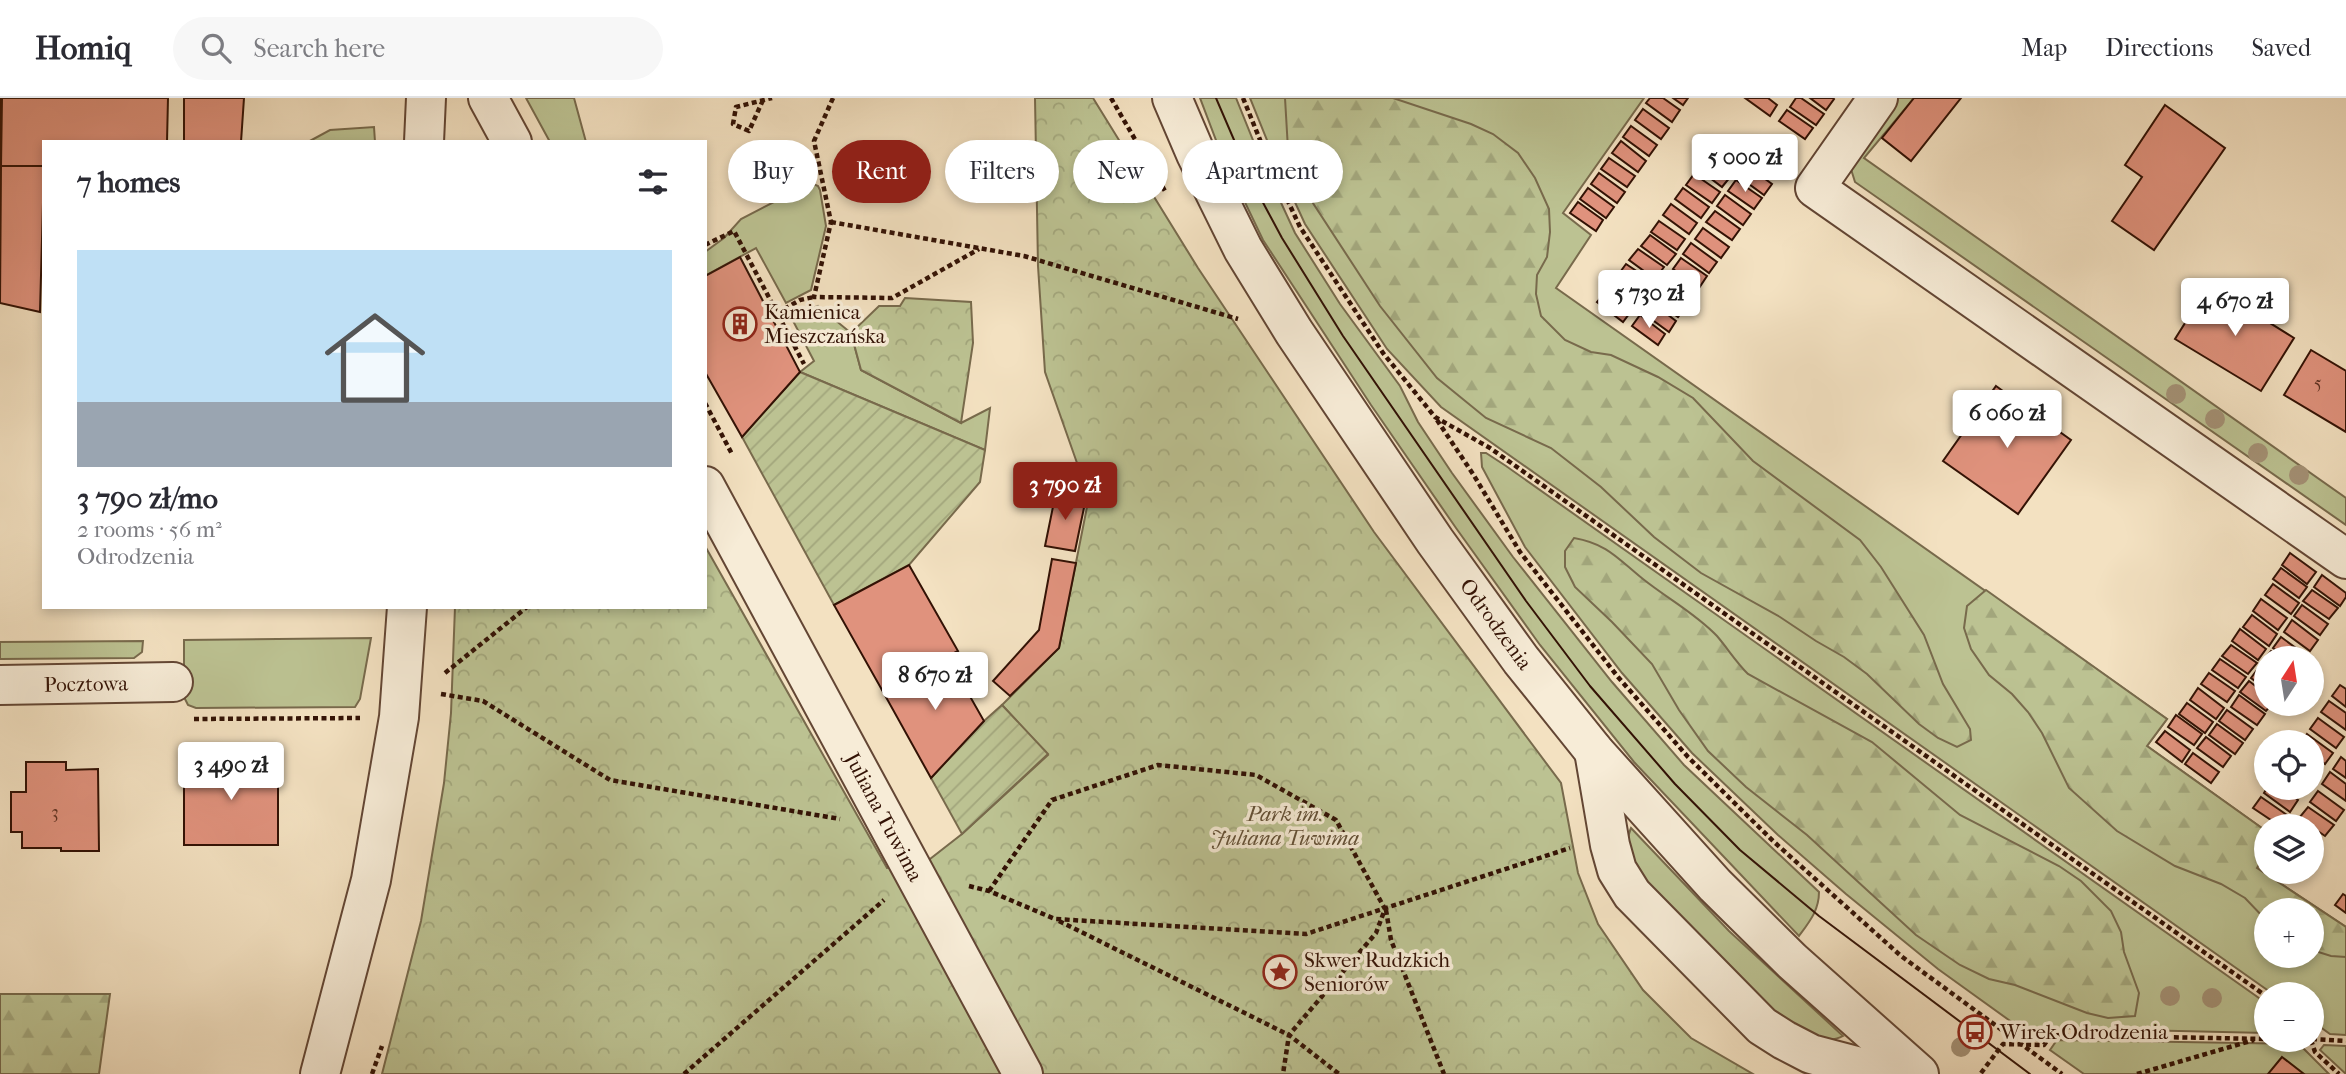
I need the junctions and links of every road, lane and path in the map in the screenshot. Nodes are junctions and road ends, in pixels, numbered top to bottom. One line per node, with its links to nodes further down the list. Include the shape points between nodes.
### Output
1 (426, 98): 9 (street)
2 (488, 98): 10 (street)
3 (772, 98): 8 (path)
4 (833, 98): 11 (path, via 814,141)
5 (1172, 98): 27 (street, Odrodzenia, via 1243,249 1294,332 1435,541)
6 (1244, 98): 18 (path, via 1300,227 1383,353)
7 (1878, 98): 20 (street, via 1815,188)
8 (763, 100): 8 (path, via 736,107 733,124 749,131)
9 (424, 140)
10 (511, 140)
11 (831, 222): 13 (path); 14 (path)
12 (707, 244): 15 (path, via 734,231)
13 (981, 248): 14 (path, via 892,298); 16 (path, via 1055,264)
14 (814, 297): 15 (path)
15 (777, 313): 17 (path)
16 (1242, 320)
17 (804, 364)
18 (1435, 418): 35 (path, via 1490,448); 41 (path, via 1520,552 1688,757 1900,956)
19 (707, 490): 28 (street, Juliana Tuwima)
20 (2346, 559)
21 (407, 609): 26 (street)
22 (524, 609): 25 (path, via 447,670)
23 (173, 682): 24 (street, Pocztowa)
24 (0, 685)
25 (430, 692): 26 (path); 28 (path, via 482,701 610,780 855,821)
26 (399, 717): 44 (street, via 372,880)
27 (1594, 751): 51 (street, via 1616,870 1632,894 1762,1026 1811,1054); 52 (street, Odrodzenia, via 1748,919)
28 (886, 820): 30 (street, Juliana Tuwima)
29 (1571, 847): 33 (path)
30 (915, 873): 46 (path); 47 (street, Juliana Tuwima)
31 (964, 884): 32 (path)
32 (989, 891): 33 (path, via 1052,800 1158,765 1256,775 1336,820); 34 (path)
33 (1385, 909): 34 (path, via 1306,934); 36 (path, via 1376,933); 50 (path, via 1391,940)
34 (1055, 919): 36 (path)
35 (2254, 988)
36 (1289, 1035): 48 (path); 49 (path)
37 (2254, 1038): 41 (path, via 2052,1035 2044,1045)
38 (2254, 1039): 55 (path)
39 (2324, 1040): 40 (path)
40 (2346, 1041)
41 (2022, 1044): 53 (path, via 2003,1044); 54 (path)
42 (382, 1046): 45 (path)
43 (2315, 1052): 56 (path)
44 (320, 1074)
45 (372, 1074)
46 (684, 1074)
47 (1023, 1074)
48 (1283, 1074)
49 (1339, 1074)
50 (1444, 1074)
51 (1887, 1074)
52 (1919, 1074)
53 (1981, 1074)
54 (2062, 1074)
55 (2137, 1074)
56 (2339, 1074)

